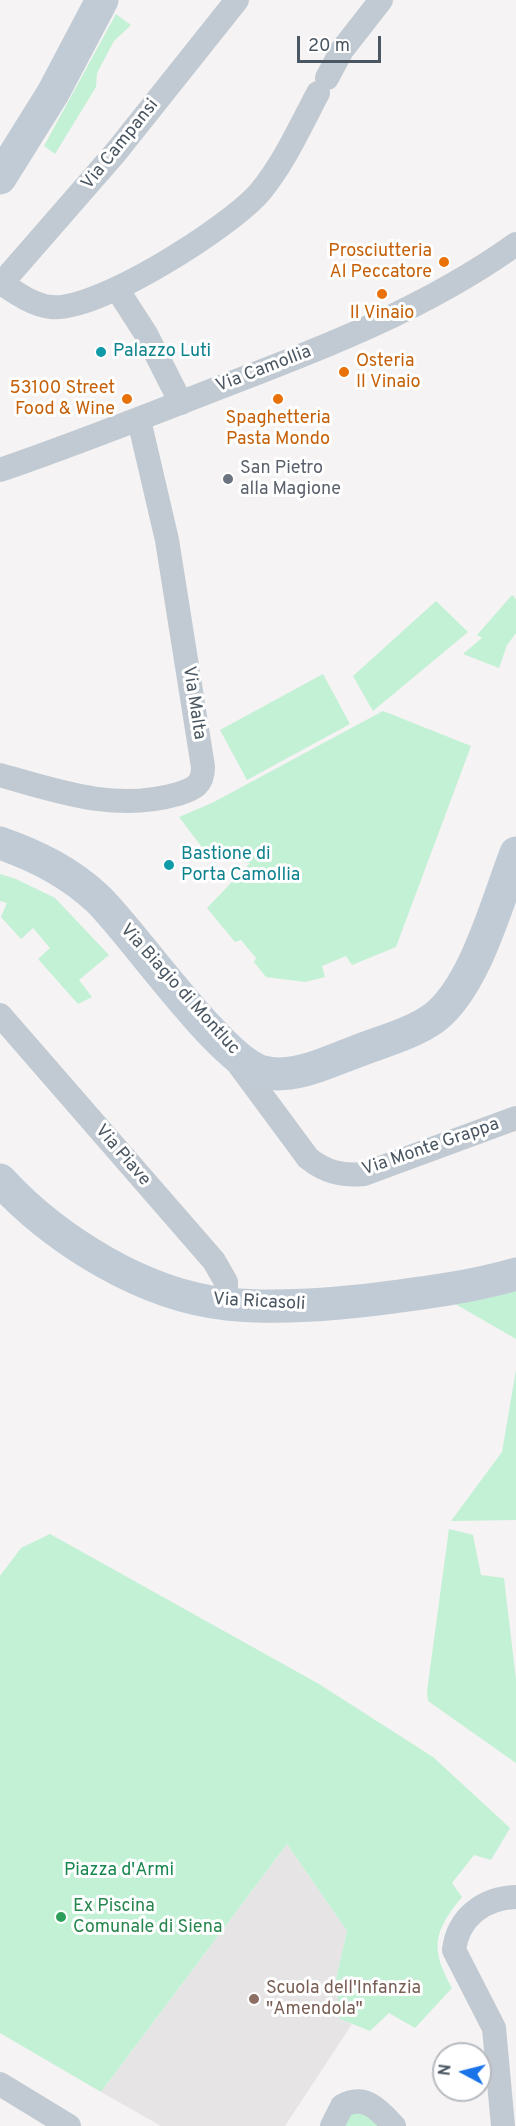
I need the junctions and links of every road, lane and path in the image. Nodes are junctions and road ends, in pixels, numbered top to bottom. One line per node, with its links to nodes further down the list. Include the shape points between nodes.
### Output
1 (102, 0): 4 (main road, via 43,110)
2 (237, 0): 6 (street, Via Campansi, via 116,152)
3 (381, 0): 7 (street, via 342,50 276,170 242,211 191,247)
4 (0, 178)
5 (516, 244): 8 (street, Via Camollia, via 470,275 378,322)
6 (1, 284): 7 (street, via 51,307)
7 (117, 289): 8 (street, via 146,334)
8 (181, 403): 9 (street, Via Camollia)
9 (139, 420): 10 (street, Via Camollia); 11 (street, Via Malta, via 167,540 202,779 188,791 126,802 70,795)
10 (0, 470)
11 (0, 776)
12 (0, 843): 15 (main road, Via Biagio di Montluc, via 60,870 98,900)
13 (516, 853): 15 (main road, Via Biagio di Montluc, via 469,974 455,997 432,1019 291,1073 260,1072)
14 (0, 1016): 19 (street, Via Piave, via 214,1261 226,1282)
15 (226, 1047): 16 (street, Via Monte Grappa, via 308,1158 339,1174 364,1174)
16 (516, 1118)
17 (0, 1180): 19 (main road, Via Ricasoli, via 38,1218 92,1256 177,1293)
18 (516, 1274): 19 (main road, Via Ricasoli, via 467,1286 363,1301 289,1306)
19 (226, 1304)
20 (516, 1897): 25 (street, via 492,1899 481,1905 466,1918 455,1936 454,1950 494,2028)
21 (0, 2084): 22 (street)
22 (69, 2126)
23 (332, 2126): 24 (street, via 342,2106 360,2100 373,2105)
24 (394, 2126)
25 (503, 2126)

